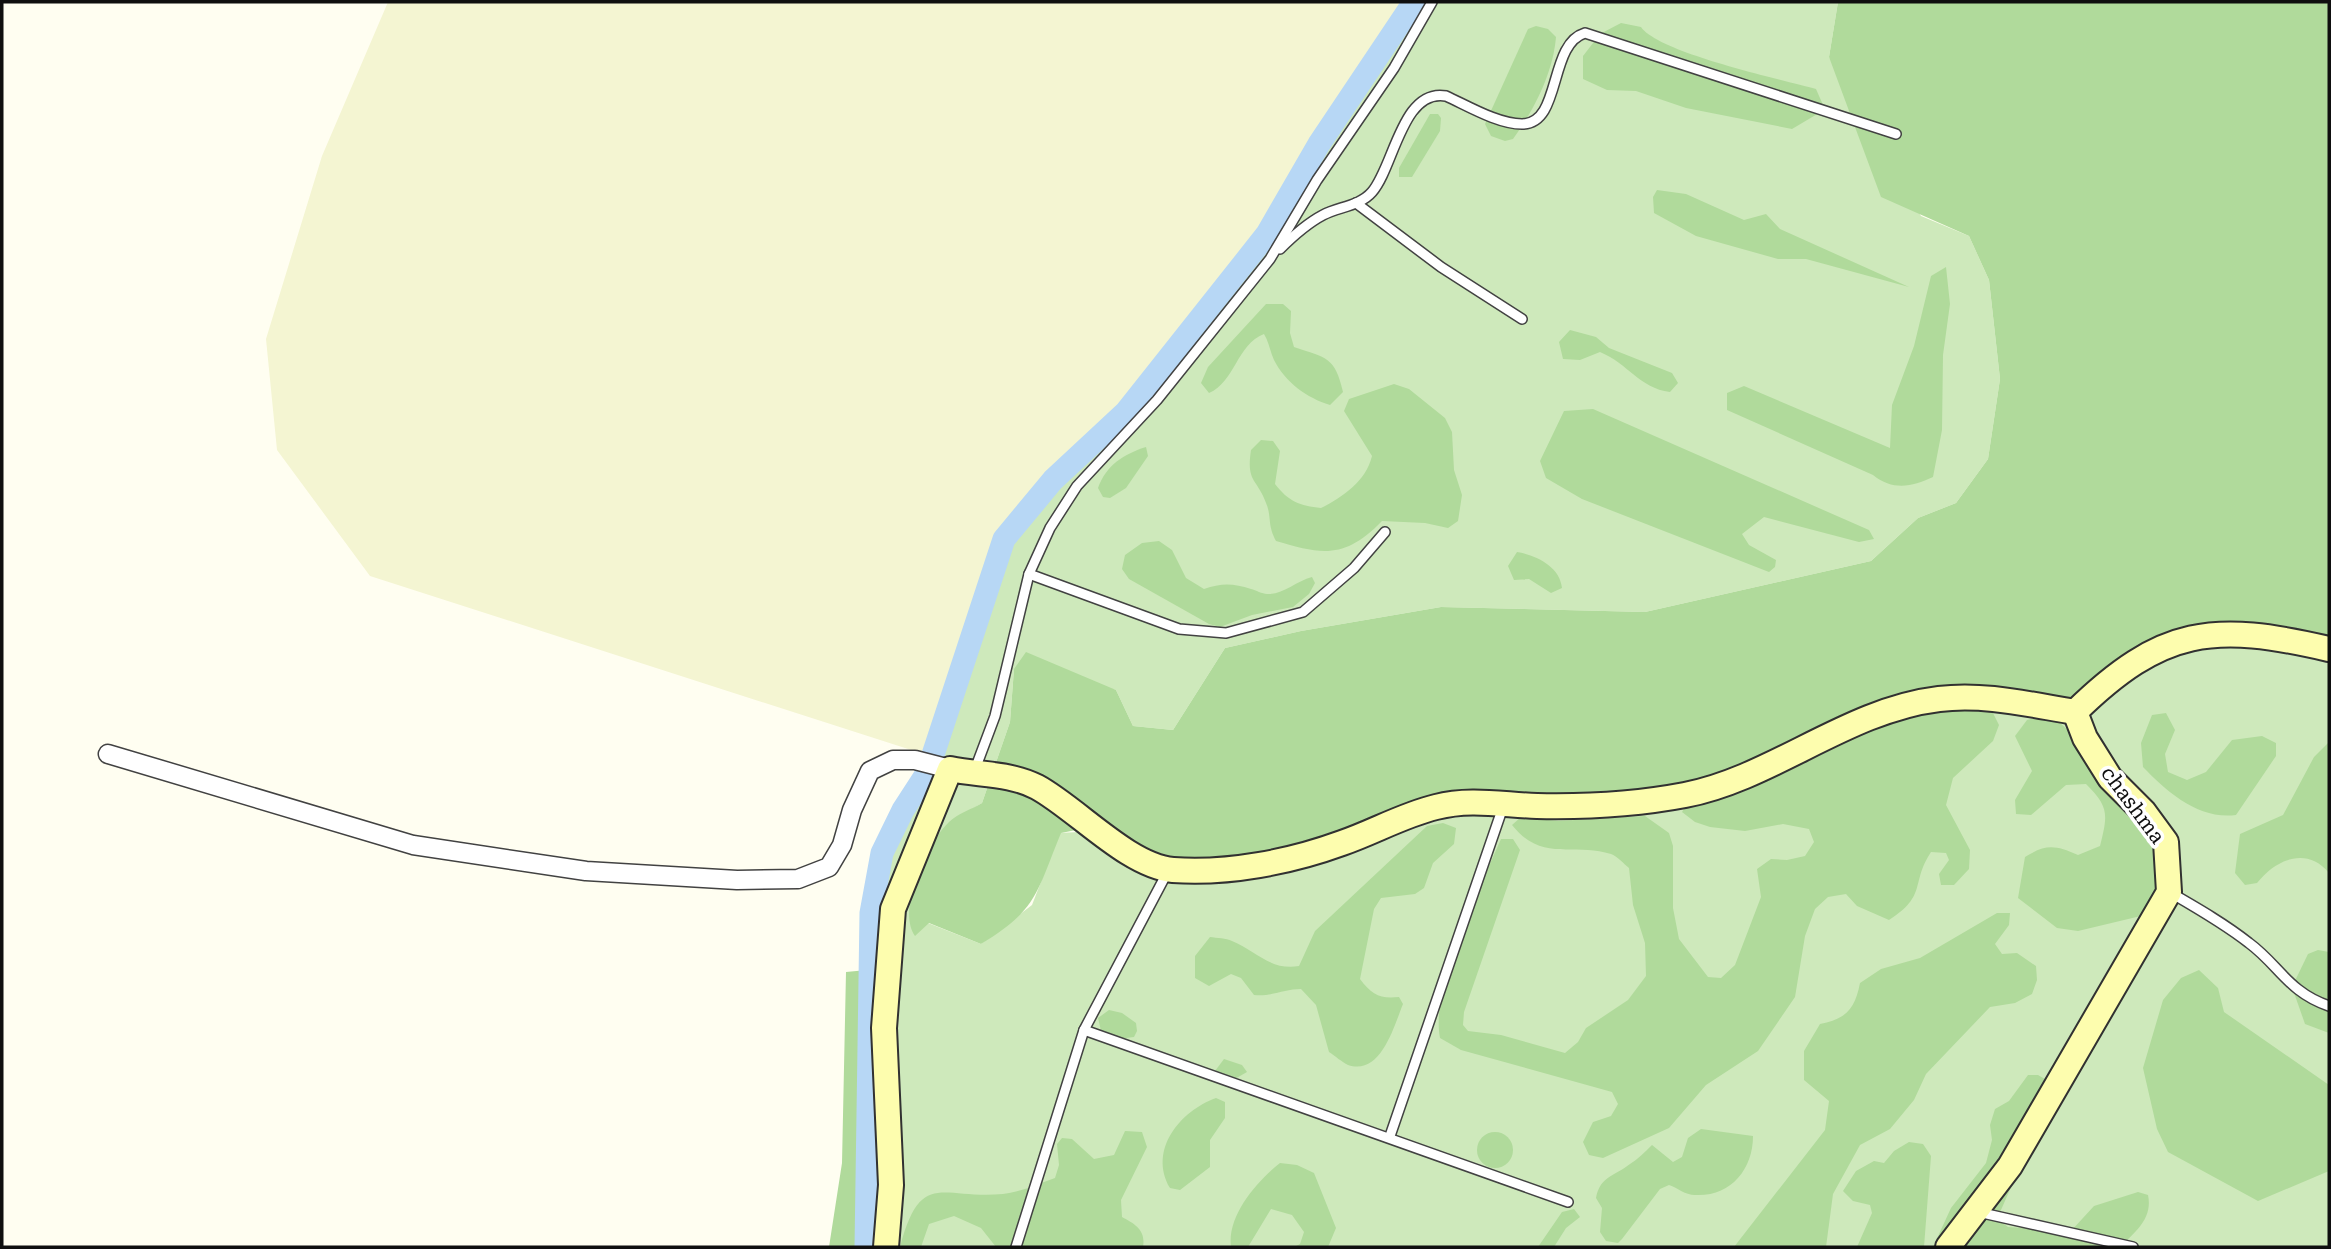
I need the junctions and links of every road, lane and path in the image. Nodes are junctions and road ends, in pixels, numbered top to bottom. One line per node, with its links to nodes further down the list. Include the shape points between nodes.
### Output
1 (1432, 2): 4 (lane)
2 (1896, 134): 3 (lane, via 1586,33 1575,36 1569,45 1549,103 1536,121 1512,123 1446,96 1423,98 1375,188)
3 (1356, 203): 4 (lane, via 1316,219); 5 (lane, via 1441,267)
4 (1270, 259): 7 (lane, via 1157,400 1077,486 1050,528)
5 (1522, 319)
6 (1385, 532): 7 (lane, via 1354,568 1303,612 1226,633 1179,629)
7 (1029, 575): 11 (lane, via 995,716)
8 (2329, 649): 9 (street, via 2233,632 2183,640 2144,654 2110,678)
9 (2075, 712): 12 (street, via 1979,698 1941,698 1864,719 1686,795 1615,803); 14 (street, сhashma, via 2110,778 2166,842)
10 (108, 754): 11 (street, via 413,845 586,871 737,880 798,879 829,867 870,771 893,760 915,760)
11 (954, 770): 13 (street, via 1016,778 1038,788 1128,850); 20 (street, via 893,909 884,1028 891,1185)
12 (1505, 803): 13 (street, via 1438,806 1341,844 1256,867); 17 (lane)
13 (1169, 870): 16 (lane)
14 (2169, 892): 15 (lane, via 2252,944 2280,976 2314,1001); 19 (street, via 2010,1166)
15 (2329, 1006)
16 (1084, 1030): 17 (lane); 21 (lane)
17 (1390, 1136): 18 (lane)
18 (1568, 1202)
19 (1977, 1212): 22 (street); 23 (lane)
20 (886, 1247)
21 (1016, 1247)
22 (1948, 1247)
23 (2133, 1247)

